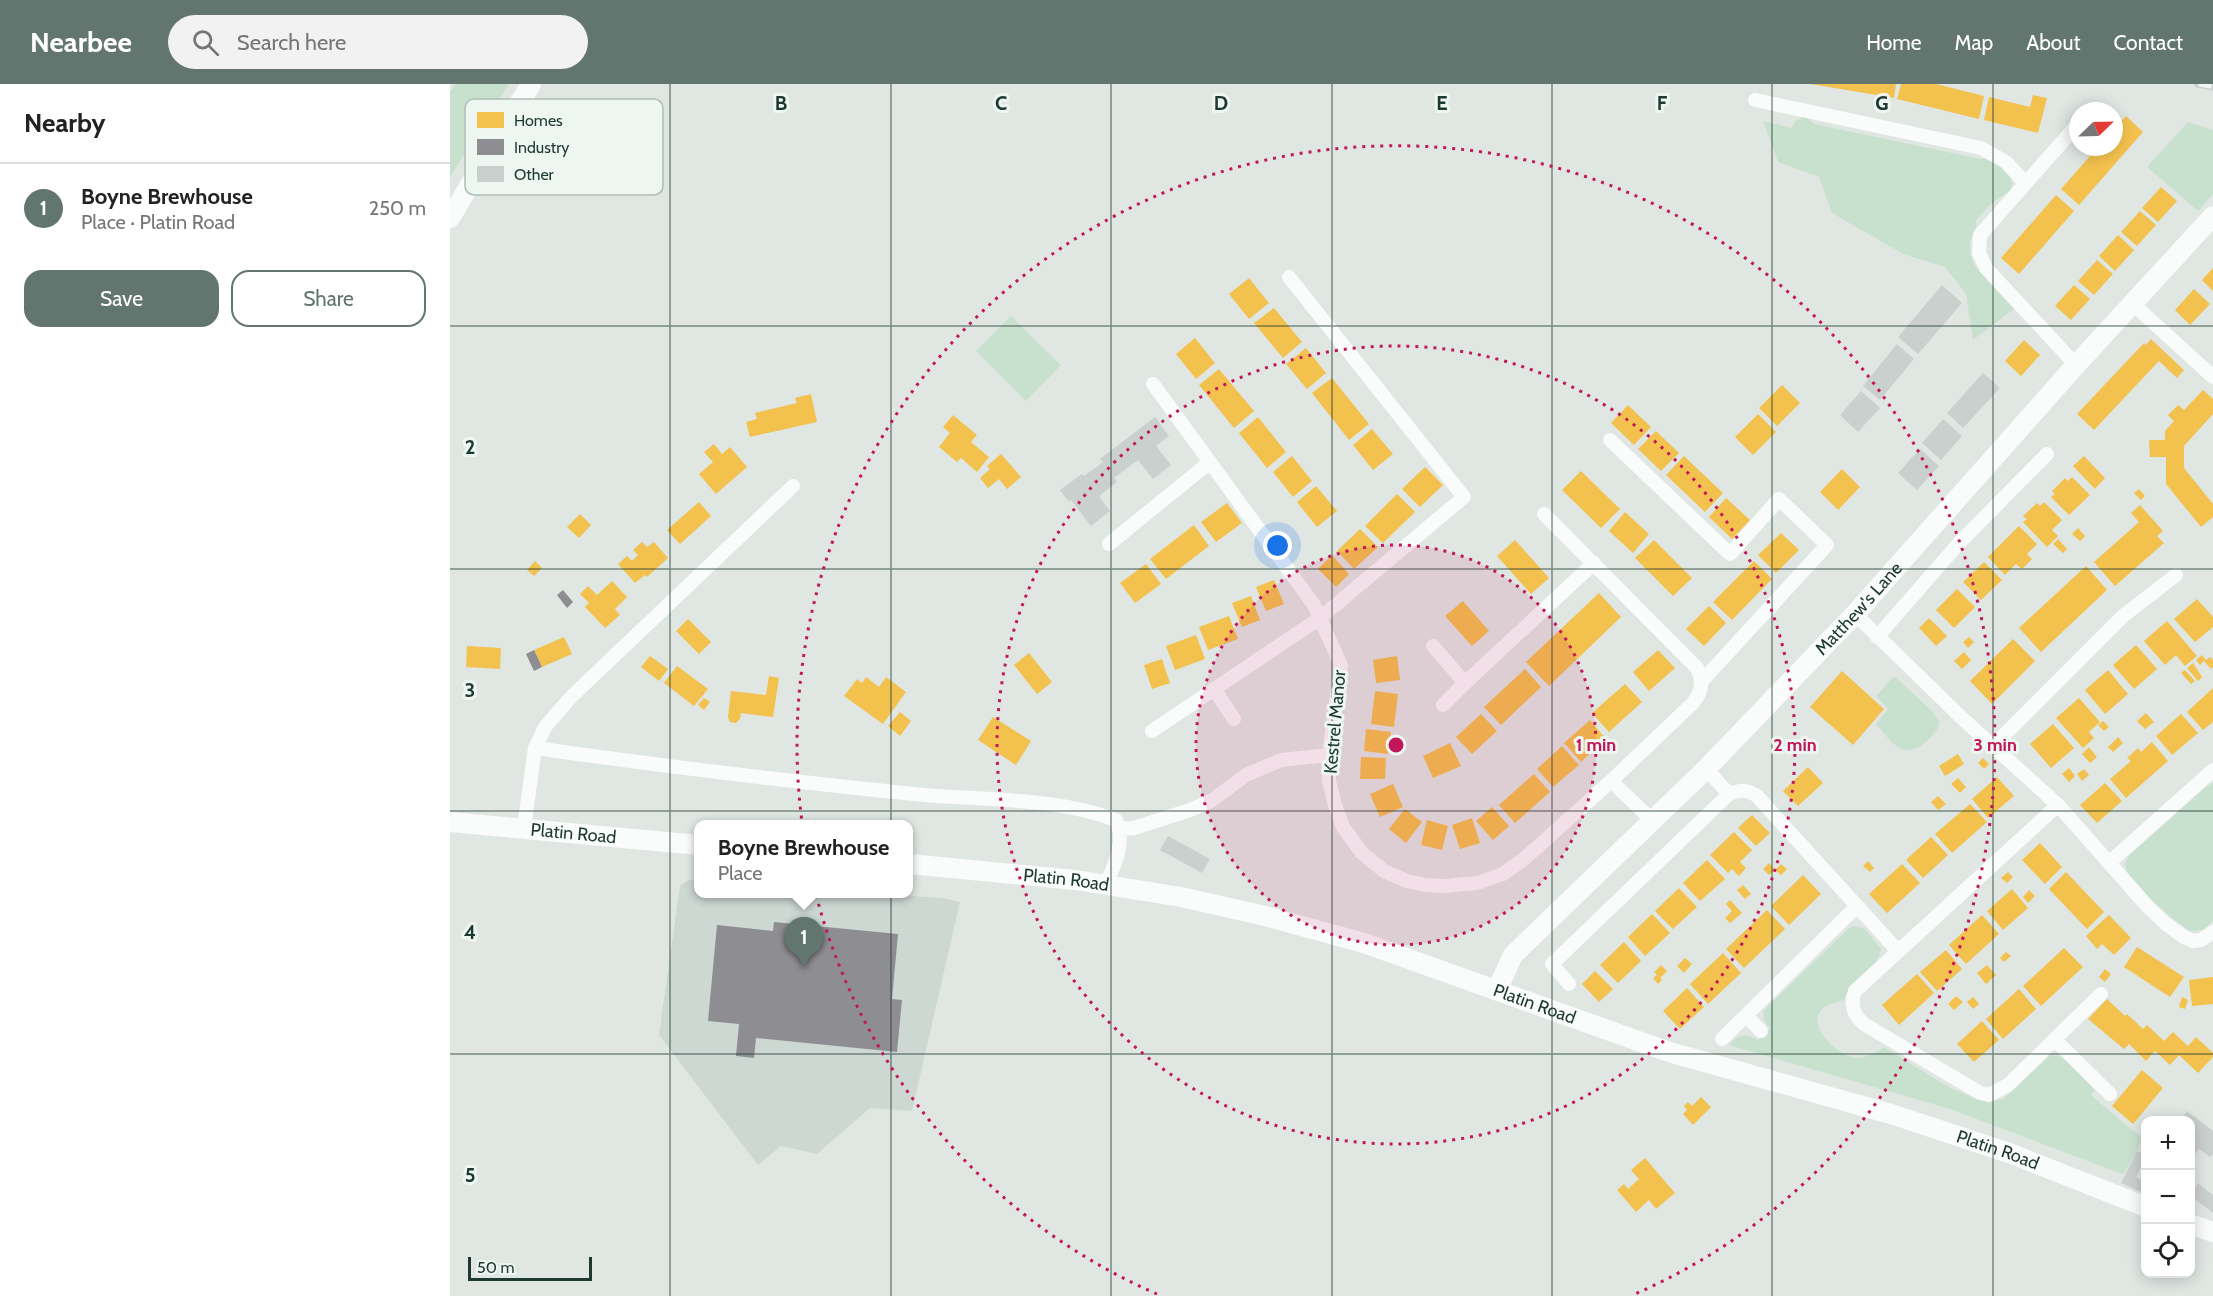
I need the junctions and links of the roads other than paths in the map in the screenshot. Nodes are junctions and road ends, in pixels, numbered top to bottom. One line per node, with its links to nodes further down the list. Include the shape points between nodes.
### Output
1 (531, 84): 2 (main road)
2 (522, 99)
3 (1755, 100): 5 (street, via 1981,148 2006,162)
4 (2069, 133): 5 (street)
5 (2025, 183): 11 (street, via 1980,235 1979,253 1986,267)
6 (465, 193): 8 (main road)
7 (2213, 216): 10 (main road, Matthew's Lane)
8 (450, 218)
9 (1288, 277): 23 (street, via 1464,497)
10 (2133, 304): 11 (main road, Matthew's Lane); 12 (street)
11 (2076, 365): 22 (main road, Matthew's Lane)
12 (2213, 377)
13 (1153, 384): 16 (street, Kestrel Manor)
14 (1610, 440): 26 (street, Kestrel Manor, via 1730,554 1779,499 1827,545)
15 (2047, 453): 24 (street, via 1960,542)
16 (1210, 462): 19 (street); 23 (street, Kestrel Manor)
17 (793, 486): 33 (street, via 571,698 545,727)
18 (1544, 514): 20 (street)
19 (1109, 544)
20 (1594, 563): 26 (street, via 1697,668); 27 (street)
21 (2176, 575): 32 (street, via 2122,616)
22 (1855, 615): 24 (street); 35 (main road, Matthew's Lane)
23 (1320, 618): 28 (street); 34 (street, Kestrel Manor, via 1341,665)
24 (1877, 637): 32 (street)
25 (1433, 646): 27 (street)
26 (1702, 681): 37 (street, Kestrel Manor, via 1700,694 1693,703)
27 (1465, 684): 29 (street)
28 (1214, 689): 30 (street); 31 (street)
29 (1443, 705)
30 (1234, 719)
31 (1152, 731)
32 (1992, 746): 39 (street)
33 (535, 748): 42 (street); 43 (street, via 894,792 1016,800 1089,810 1116,820)
34 (1329, 755): 37 (street, Kestrel Manor, via 1329,781 1335,806 1343,827 1362,853 1384,871 1426,885 1477,883 1503,874); 43 (street, via 1281,760 1246,775 1211,801 1134,828)
35 (1706, 769): 38 (street); 40 (main road, Matthew's Lane)
36 (2213, 770): 45 (street)
37 (1611, 781): 40 (street)
38 (1729, 794): 48 (street, via 1740,790 1757,795); 51 (street, via 1552,964)
39 (2058, 805): 45 (street); 50 (street)
40 (1652, 819): 52 (main road, Matthew's Lane, via 1513,955)
41 (450, 822): 42 (main road, Platin Road)
42 (524, 828): 44 (main road, Platin Road)
43 (1120, 829): 47 (street, via 1119,849)
44 (694, 845)
45 (2109, 863): 49 (street, via 2152,910 2184,937 2201,940)
46 (913, 864): 47 (main road, Platin Road)
47 (1106, 884): 52 (main road, Platin Road, via 1265,916 1364,944)
48 (1857, 906): 50 (street); 54 (street)
49 (2213, 932)
50 (1898, 951): 57 (street, via 1855,991 1853,1011 1864,1024 1980,1093 1989,1095 2005,1088)
51 (1569, 984)
52 (1497, 990): 59 (main road, Platin Road, via 1669,1052 1891,1114 2001,1150)
53 (2101, 994): 57 (street)
54 (1746, 1016): 55 (street); 56 (street)
55 (1761, 1031)
56 (1722, 1039)
57 (2055, 1040): 58 (street)
58 (2110, 1094)
59 (2141, 1205)
60 (2195, 1226): 61 (main road)
61 (2213, 1232)

